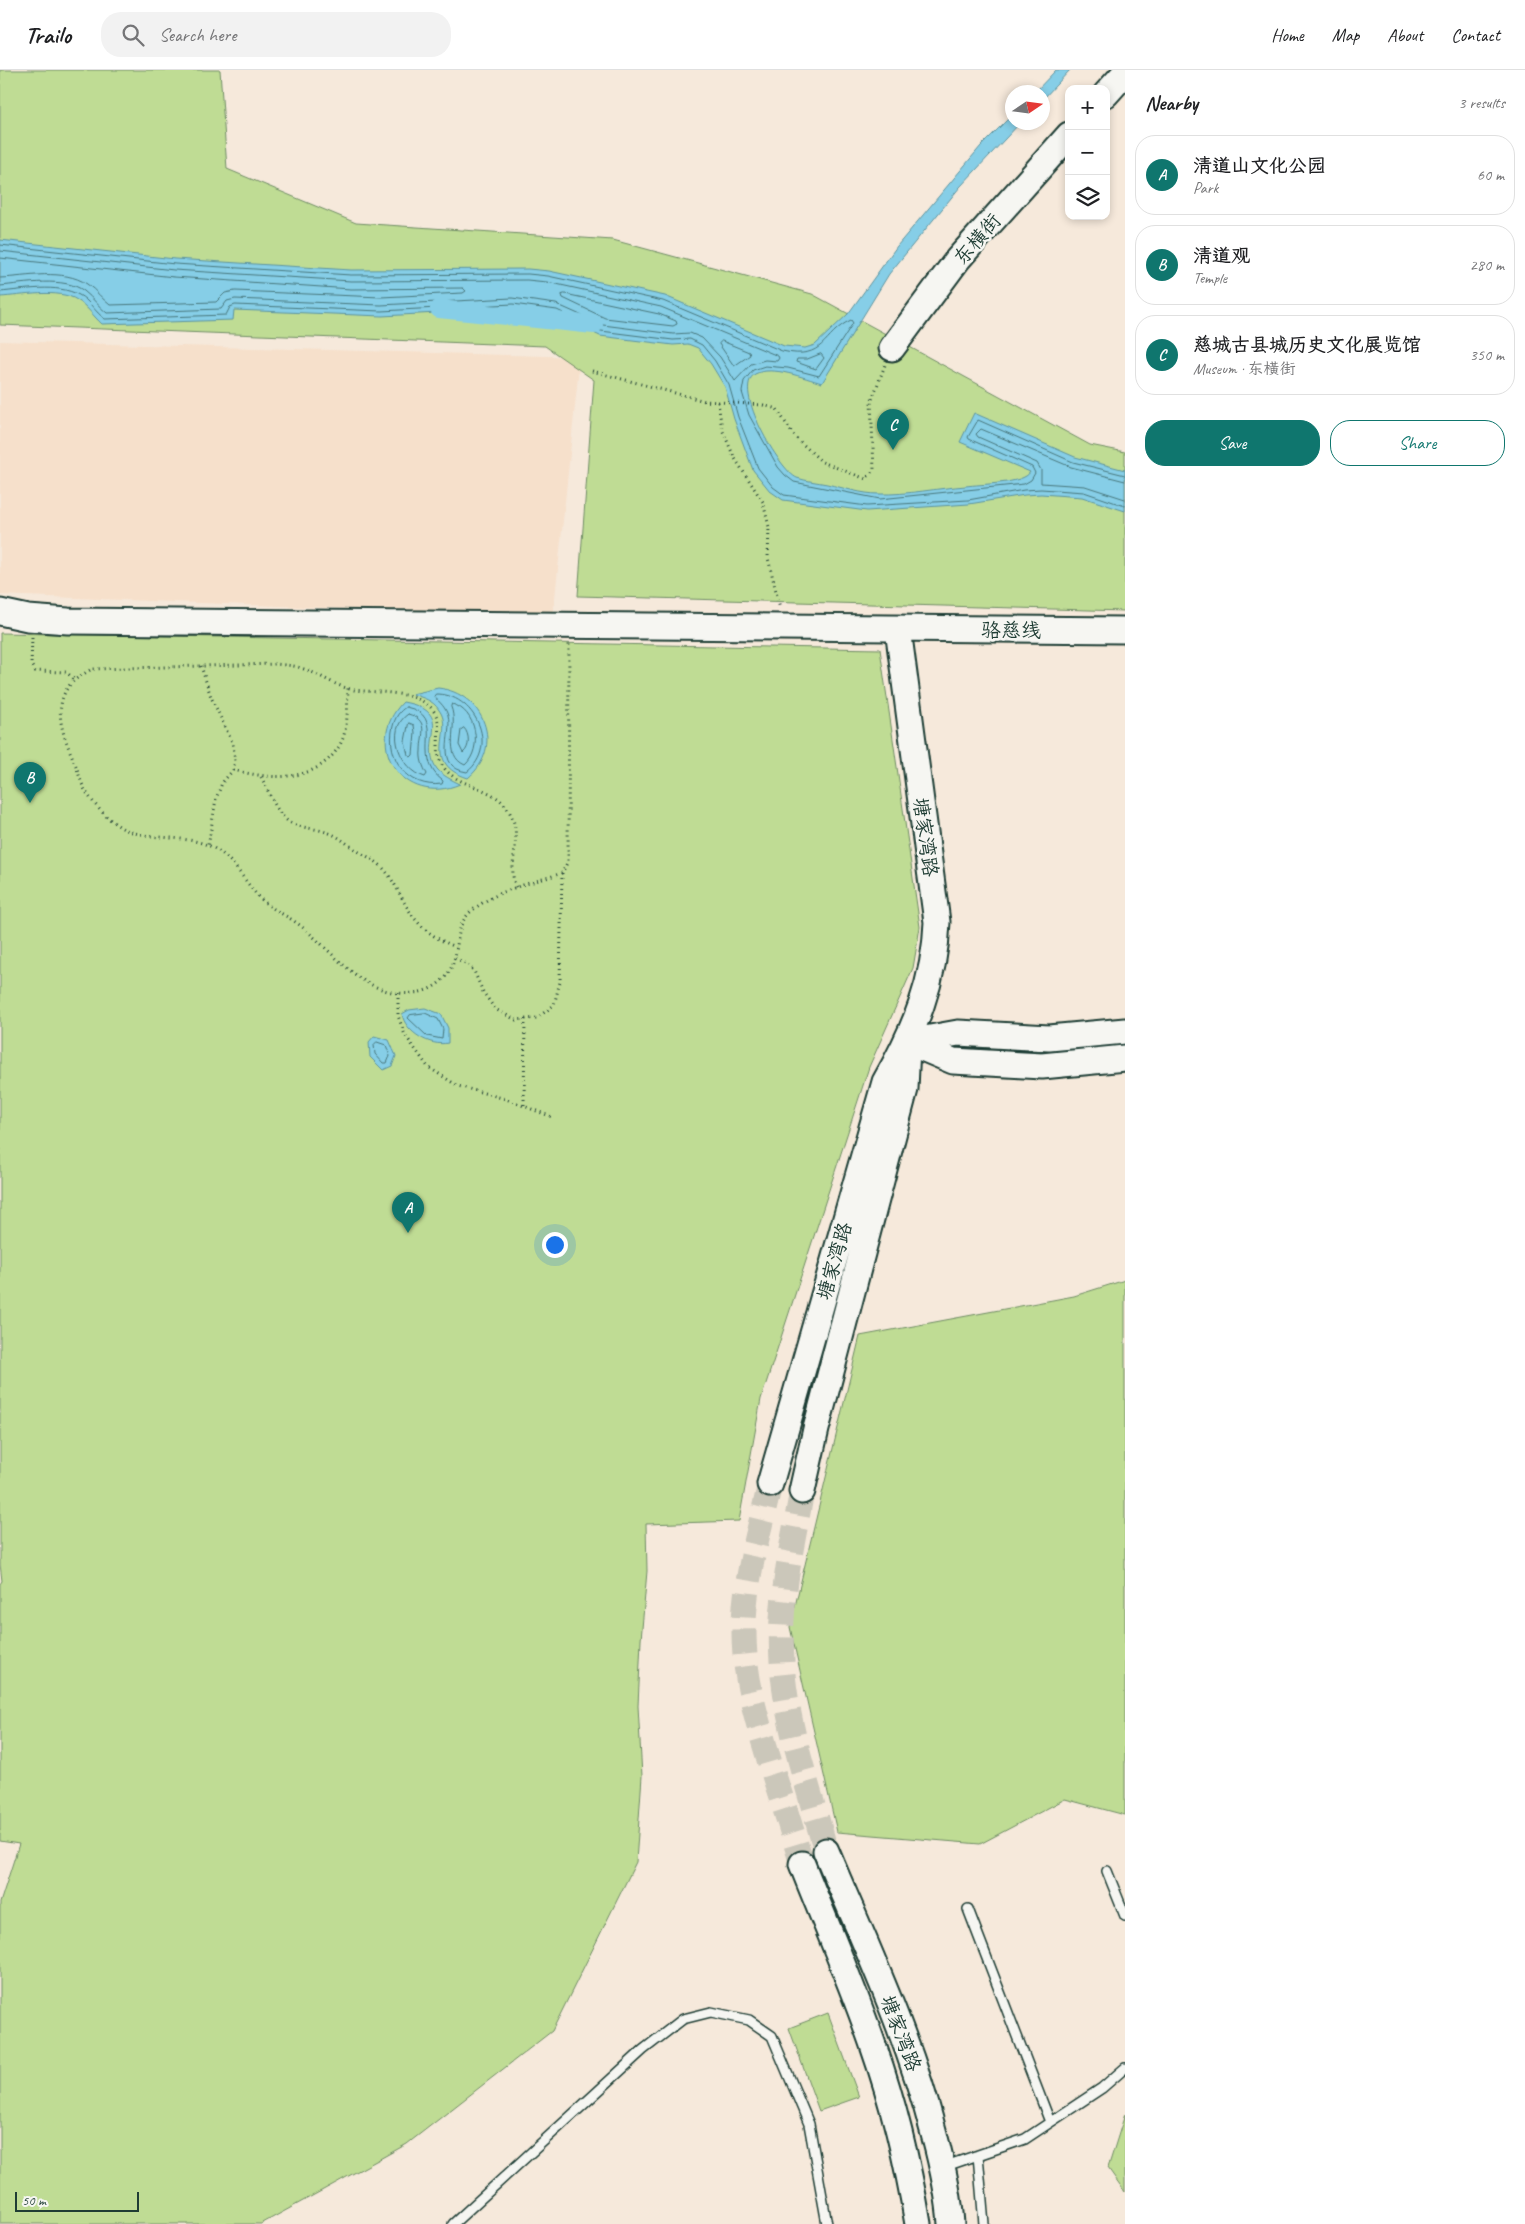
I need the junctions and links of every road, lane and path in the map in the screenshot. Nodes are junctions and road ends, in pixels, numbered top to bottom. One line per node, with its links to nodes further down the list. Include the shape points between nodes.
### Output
1 (1125, 73): 2 (main road)
2 (1110, 90)
3 (1065, 139): 4 (main road, 东横街, via 958,259)
4 (892, 348): 6 (path, via 871,402 874,469 866,479 822,462 794,436 778,409)
5 (592, 370): 6 (path)
6 (718, 402): 10 (path, via 722,429 734,457 763,502 769,527 768,558)
7 (0, 612): 8 (main road, 骆慈线)
8 (33, 619): 9 (main road, 骆慈线); 14 (path, via 31,665 35,671 66,672)
9 (569, 626): 10 (main road, 骆慈线); 19 (path, via 568,861)
10 (784, 628): 11 (main road, 骆慈线)
11 (898, 629): 12 (main road, 骆慈线); 26 (main road, 塘家湾路, via 937,922 933,969)
12 (1125, 630)
13 (202, 666): 14 (path, via 92,670); 15 (path, via 275,664 301,667 337,686); 16 (path, via 211,698 233,744 236,761)
14 (74, 679): 18 (path, via 63,696 59,714 61,728 85,790 104,815 122,828 142,835 190,841)
15 (348, 688): 17 (path, via 344,732 339,747 325,763 304,773 280,778); 20 (path, via 395,693 432,709 438,725 437,750 445,769 497,797 513,819 517,839 512,880)
16 (233, 770): 17 (path); 18 (path, via 216,799)
17 (261, 777): 21 (path, via 284,817 291,823 328,832 372,858 399,890 419,926 434,938)
18 (208, 847): 23 (path, via 217,850 274,910 295,921 347,967 369,983)
19 (562, 873): 20 (path); 24 (path, via 560,982 554,1004 537,1018)
20 (516, 887): 21 (path, via 474,909 463,920)
21 (456, 947): 22 (path)
22 (455, 958): 23 (path, via 450,972 436,987); 24 (path, via 474,971 495,1009 516,1020)
23 (398, 993): 28 (path, via 398,1016 404,1035 428,1067 458,1086)
24 (525, 1019): 28 (path)
25 (1125, 1031): 26 (main road, via 1049,1038 958,1032)
26 (908, 1042): 27 (main road, via 953,1061 1042,1066); 30 (main road, 塘家湾路, via 885,1082); 31 (main road, 塘家湾路, via 905,1089)
27 (1125, 1058)
28 (524, 1105): 29 (path)
29 (552, 1117)
30 (770, 1484)
31 (802, 1491)
32 (826, 1850): 40 (main road, 塘家湾路, via 905,2038 927,2105)
33 (802, 1864): 43 (main road, 塘家湾路, via 874,2047 907,2165)
34 (1108, 1871): 36 (lane)
35 (968, 1910): 38 (lane)
36 (1125, 1916)
37 (1125, 2068): 38 (lane, via 1102,2088)
38 (1050, 2122): 39 (lane, via 1025,2139)
39 (978, 2155): 40 (lane); 45 (lane)
40 (942, 2167): 44 (main road, 塘家湾路)
41 (453, 2224): 42 (lane, via 643,2050 683,2019 710,2012 749,2020 772,2036 809,2124)
42 (827, 2224)
43 (918, 2224)
44 (951, 2224)
45 (984, 2224)

